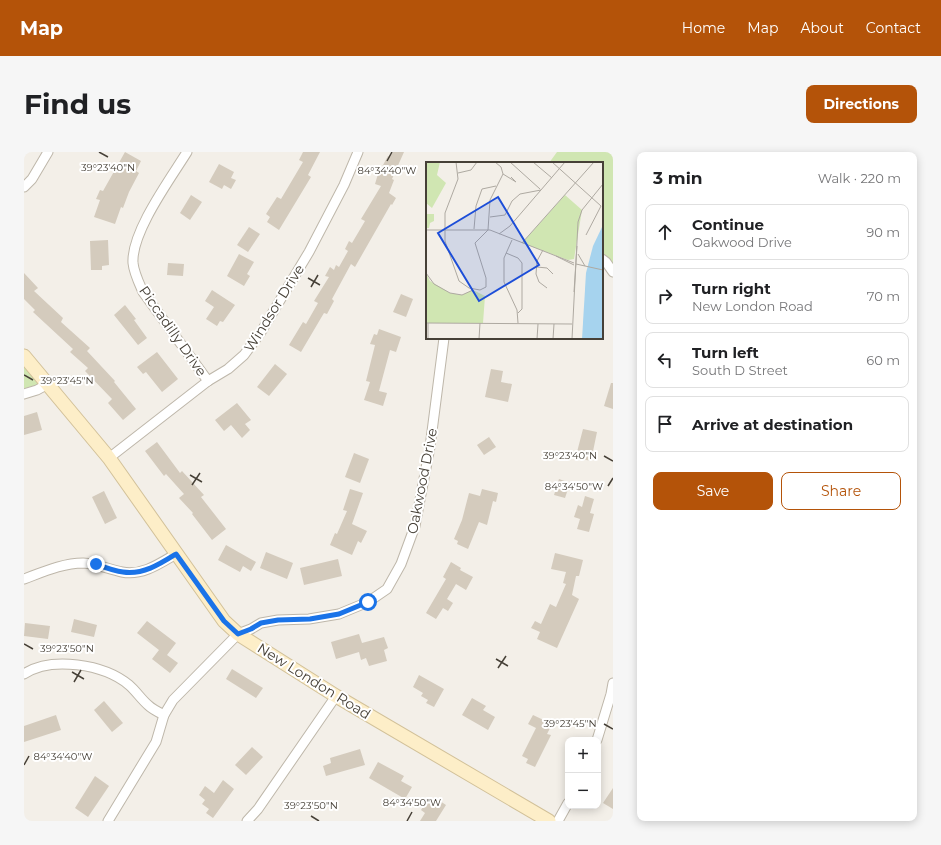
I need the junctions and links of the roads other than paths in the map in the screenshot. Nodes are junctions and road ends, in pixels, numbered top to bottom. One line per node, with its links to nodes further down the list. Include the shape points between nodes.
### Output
1 (48, 152): 4 (street, via 32,179)
2 (187, 152): 9 (street, Piccadilly Drive, via 147,216 137,240 133,262 143,292)
3 (358, 152): 9 (street, Windsor Drive, via 344,185 308,252 261,332 244,356)
4 (24, 187)
5 (607, 262): 6 (street)
6 (613, 272)
7 (444, 339): 15 (street, Oakwood Drive, via 430,447 415,526 401,564 387,589 368,602 339,614 261,623)
8 (24, 356): 10 (street, New London Road)
9 (208, 381): 12 (street, Windsor Drive)
10 (48, 384): 11 (street); 12 (street, New London Road)
11 (24, 394)
12 (109, 458): 13 (street, New London Road)
13 (176, 554): 14 (street, via 155,567 138,572 123,572 96,564 81,563); 15 (street, New London Road, via 224,621)
14 (24, 579)
15 (238, 634): 18 (street, New London Road); 19 (street, Oakwood Drive, via 174,700)
16 (24, 674): 19 (street, via 33,668 50,664 82,664 128,684 148,705)
17 (613, 682): 20 (street)
18 (336, 696): 23 (street, via 258,809); 24 (street, New London Road)
19 (164, 715): 22 (street, Oakwood Drive, via 156,742)
20 (598, 737)
21 (565, 808): 25 (street)
22 (108, 821)
23 (247, 821)
24 (549, 821)
25 (558, 821)

